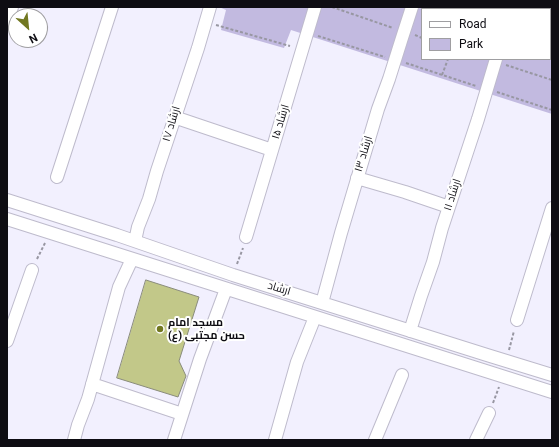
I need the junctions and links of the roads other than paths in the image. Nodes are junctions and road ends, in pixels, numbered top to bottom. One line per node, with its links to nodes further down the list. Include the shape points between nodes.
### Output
1 (12, 7): 6 (street)
2 (210, 7): 8 (street, ارشاد ۱۷)
3 (315, 7): 9 (street, ارشاد ۱۵)
4 (412, 7): 11 (street, ارشاد ۱۳)
5 (108, 8): 10 (street)
6 (7, 22)
7 (495, 60): 13 (street, ارشاد ۱۱)
8 (174, 117): 9 (street); 18 (street, ارشاد ۱۷)
9 (272, 150): 16 (street, ارشاد ۱۵)
10 (57, 178)
11 (357, 178): 13 (street); 24 (street, ارشاد ۱۳)
12 (7, 200): 18 (street, ارشاد)
13 (449, 207): 29 (street, ارشاد ۱۱)
14 (552, 208): 17 (street)
15 (7, 219): 20 (street, ارشاد)
16 (246, 237)
17 (548, 237): 27 (street)
18 (135, 241): 19 (street, ارشاد)
19 (186, 258): 22 (street); 24 (street, ارشاد)
20 (132, 259): 22 (street, ارشاد); 33 (street, via 119,287)
21 (32, 270): 30 (street)
22 (180, 274): 23 (street, ارشاد)
23 (226, 289): 26 (street, ارشاد); 37 (street)
24 (322, 303): 25 (street, ارشاد)
25 (363, 316): 28 (street); 29 (street, ارشاد)
26 (315, 317): 28 (street, ارشاد); 40 (street, via 298,362)
27 (517, 320)
28 (359, 330): 34 (street, ارشاد)
29 (410, 331): 31 (street, ارشاد)
30 (7, 341)
31 (548, 374): 34 (street)
32 (402, 375): 41 (street)
33 (92, 384): 37 (street); 38 (street)
34 (538, 388): 35 (street, ارشاد)
35 (552, 392)
36 (489, 413): 42 (street)
37 (182, 414): 39 (street)
38 (74, 440)
39 (174, 440)
40 (276, 440)
41 (375, 440)
42 (476, 440)

